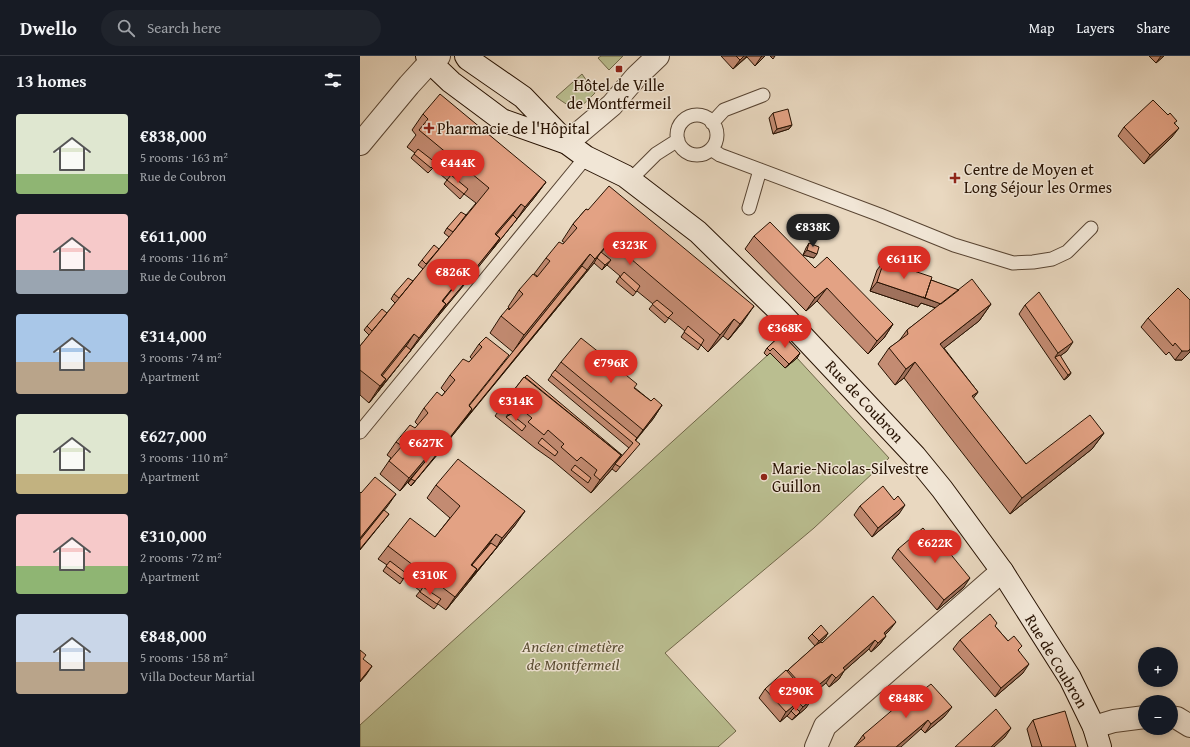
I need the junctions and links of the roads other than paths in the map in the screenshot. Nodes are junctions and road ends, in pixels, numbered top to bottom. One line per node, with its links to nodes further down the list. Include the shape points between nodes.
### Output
1 (466, 56): 7 (street, via 523,97)
2 (658, 56): 7 (street, via 612,105)
3 (432, 58): 7 (street, via 451,82 502,120); 8 (street)
4 (763, 96): 5 (lane, via 724,110)
5 (712, 123): 6 (lane, via 701,116 688,118 679,127); 9 (lane, via 716,133 715,144)
6 (678, 140): 9 (lane, via 689,153 701,155); 12 (lane, via 656,154)
7 (567, 143): 10 (street, Rue de Coubron)
8 (360, 144)
9 (711, 149): 11 (lane)
10 (586, 157): 12 (street, Rue de Coubron); 15 (lane)
11 (760, 170): 13 (lane); 14 (lane, via 954,245 1013,263 1052,259 1067,252)
12 (630, 180): 16 (street, Rue de Coubron, via 698,232 780,311 916,456)
13 (749, 208)
14 (1091, 228)
15 (360, 432)
16 (1002, 571): 20 (street, Rue de Coubron, via 1070,678); 21 (street, via 825,726)
17 (1138, 718): 20 (street, via 1114,722)
18 (1178, 719): 19 (street)
19 (1190, 726)
20 (1097, 737)
21 (816, 747)

